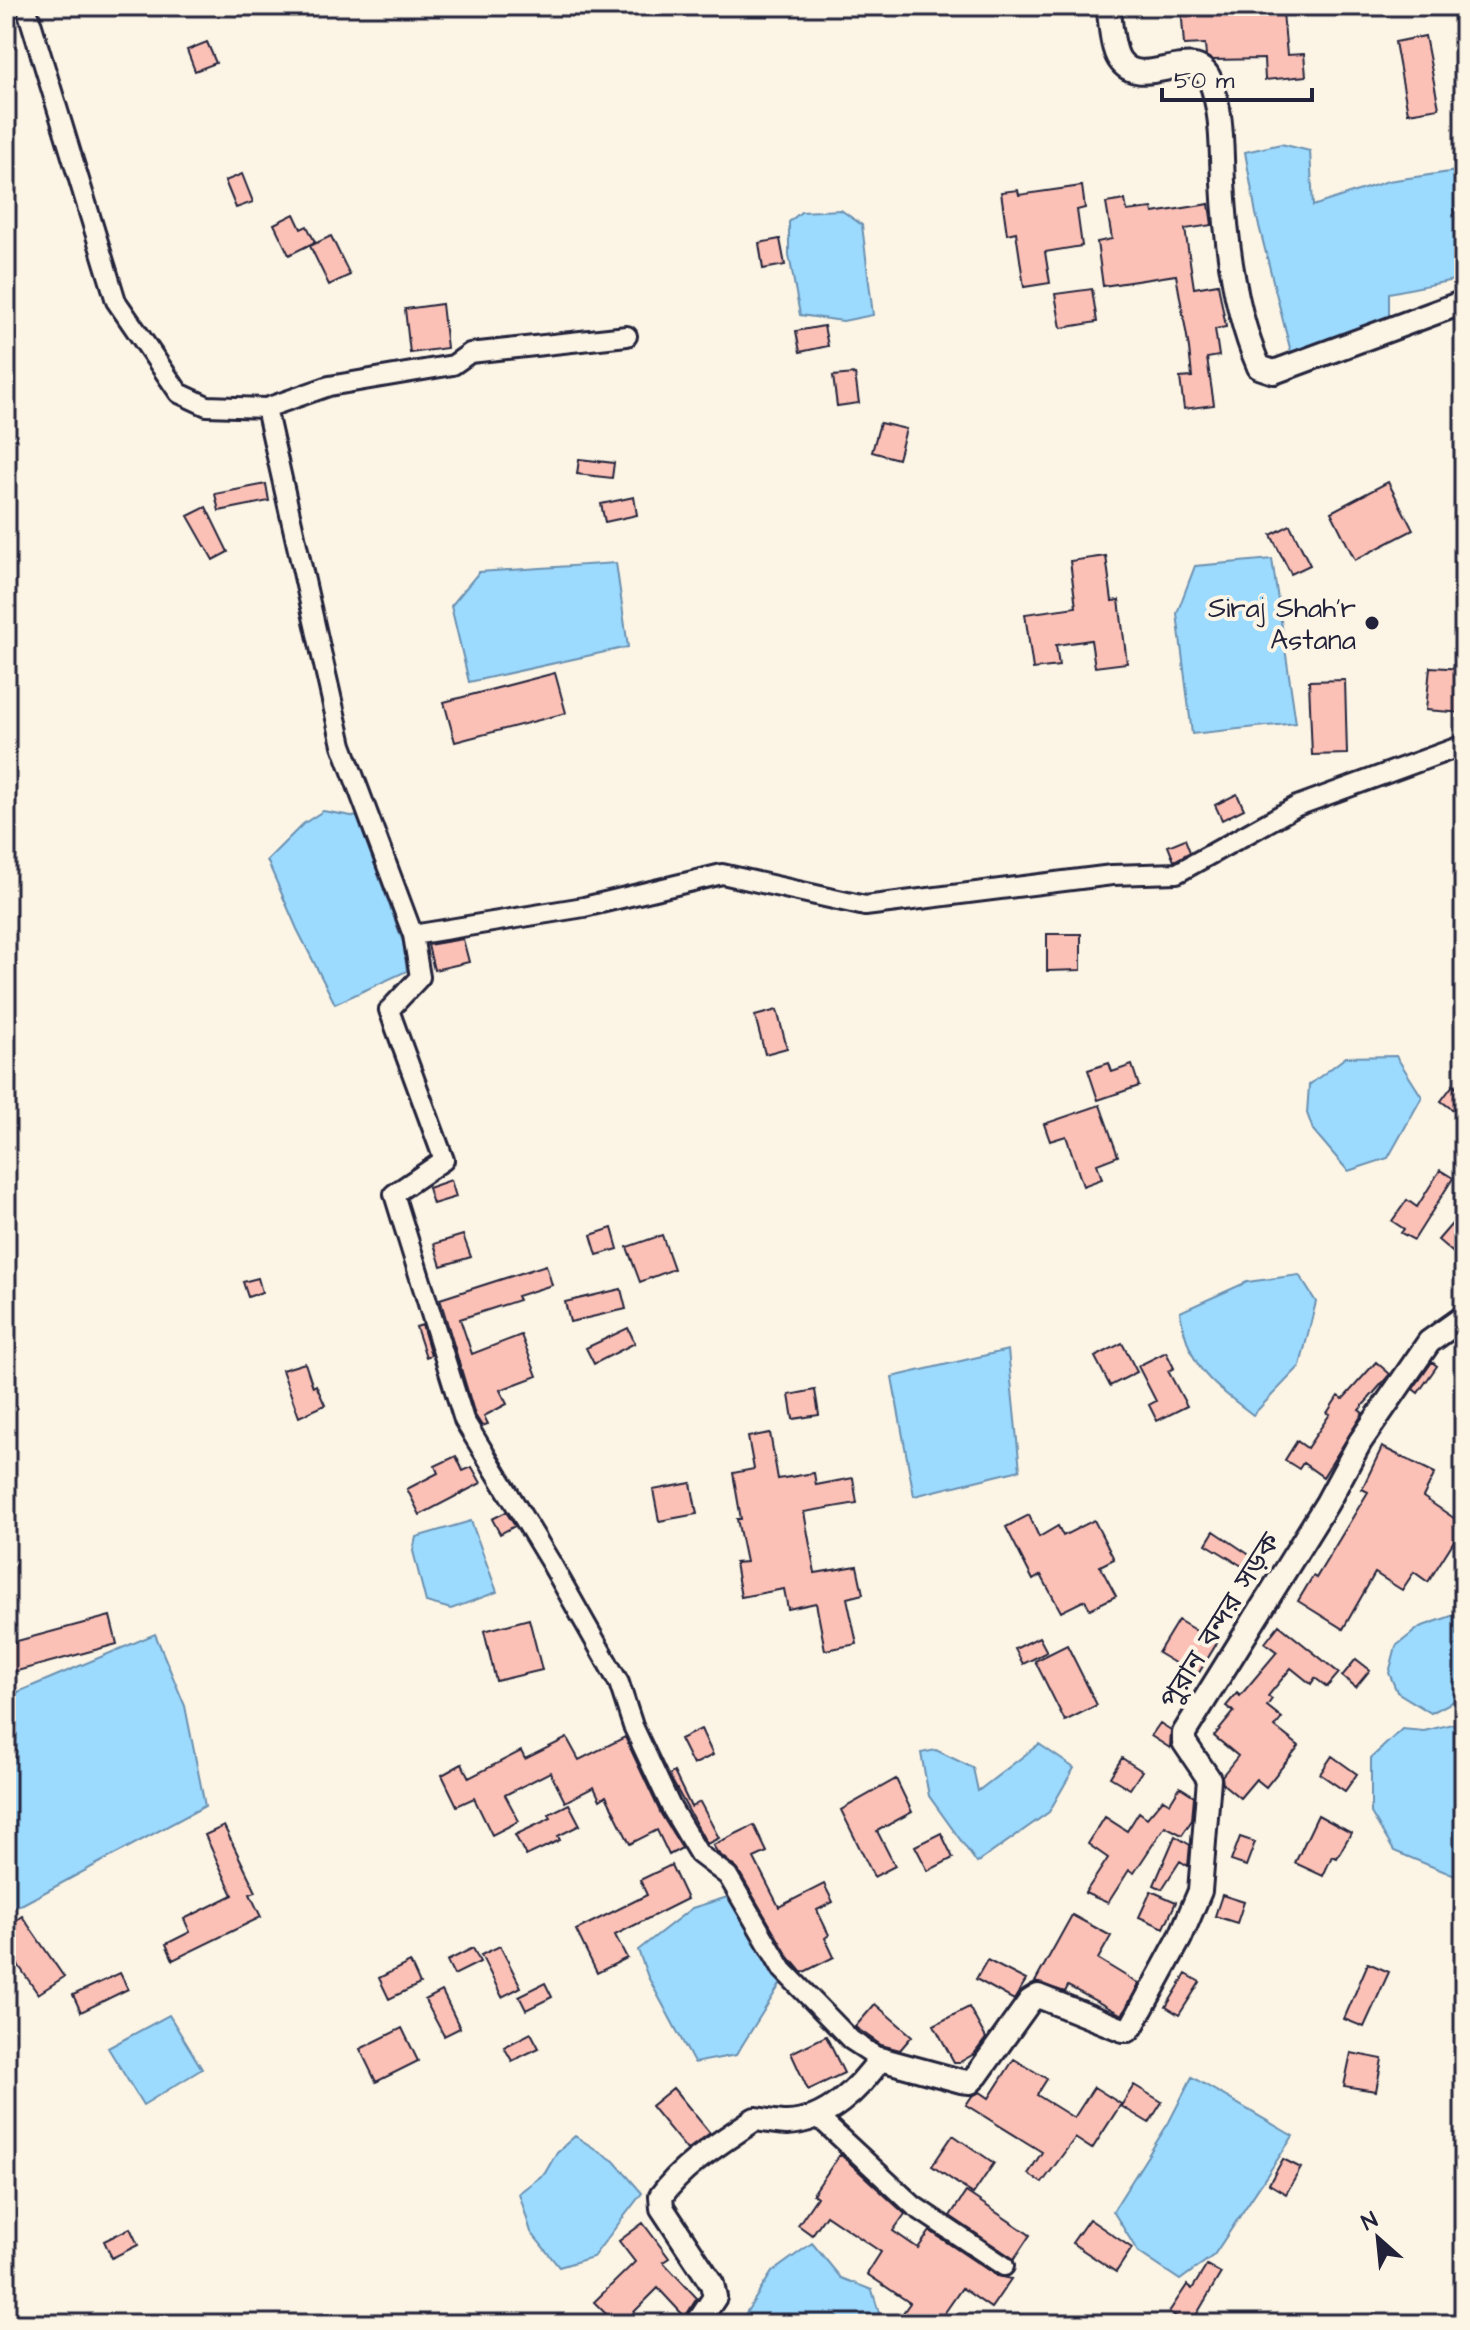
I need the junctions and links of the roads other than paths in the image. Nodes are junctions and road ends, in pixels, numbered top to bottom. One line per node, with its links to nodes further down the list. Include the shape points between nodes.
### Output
1 (26, 6): 5 (street, via 116,301 179,393 207,406)
2 (1108, 6): 3 (street, via 1117,57 1126,68 1140,73 1193,65 1209,78 1221,122 1233,278 1259,367 1274,372)
3 (1464, 302)
4 (627, 336): 5 (street, via 470,353 453,365 329,386)
5 (266, 408): 7 (street, via 342,745)
6 (1464, 745): 7 (street, via 1297,806 1177,873 1112,875 865,906 722,874 584,907)
7 (413, 935): 9 (street, via 420,977 389,1010 444,1160 394,1194 464,1420 619,1683 657,1780 699,1854 728,1876 783,1970 851,2040)
8 (1464, 1317): 9 (street, পুরান বন্দর সড়ক, via 1429,1342 1360,1442 1184,1733 1184,1742 1209,1779 1200,1891 1132,2026 1123,2030 1038,1996 970,2082)
9 (880, 2059): 10 (street, via 852,2094)
10 (816, 2115): 11 (street, via 914,2206); 12 (street, via 789,2123 755,2119 707,2153 661,2196 662,2208 712,2284 715,2297)
11 (1004, 2266)
12 (697, 2324)

